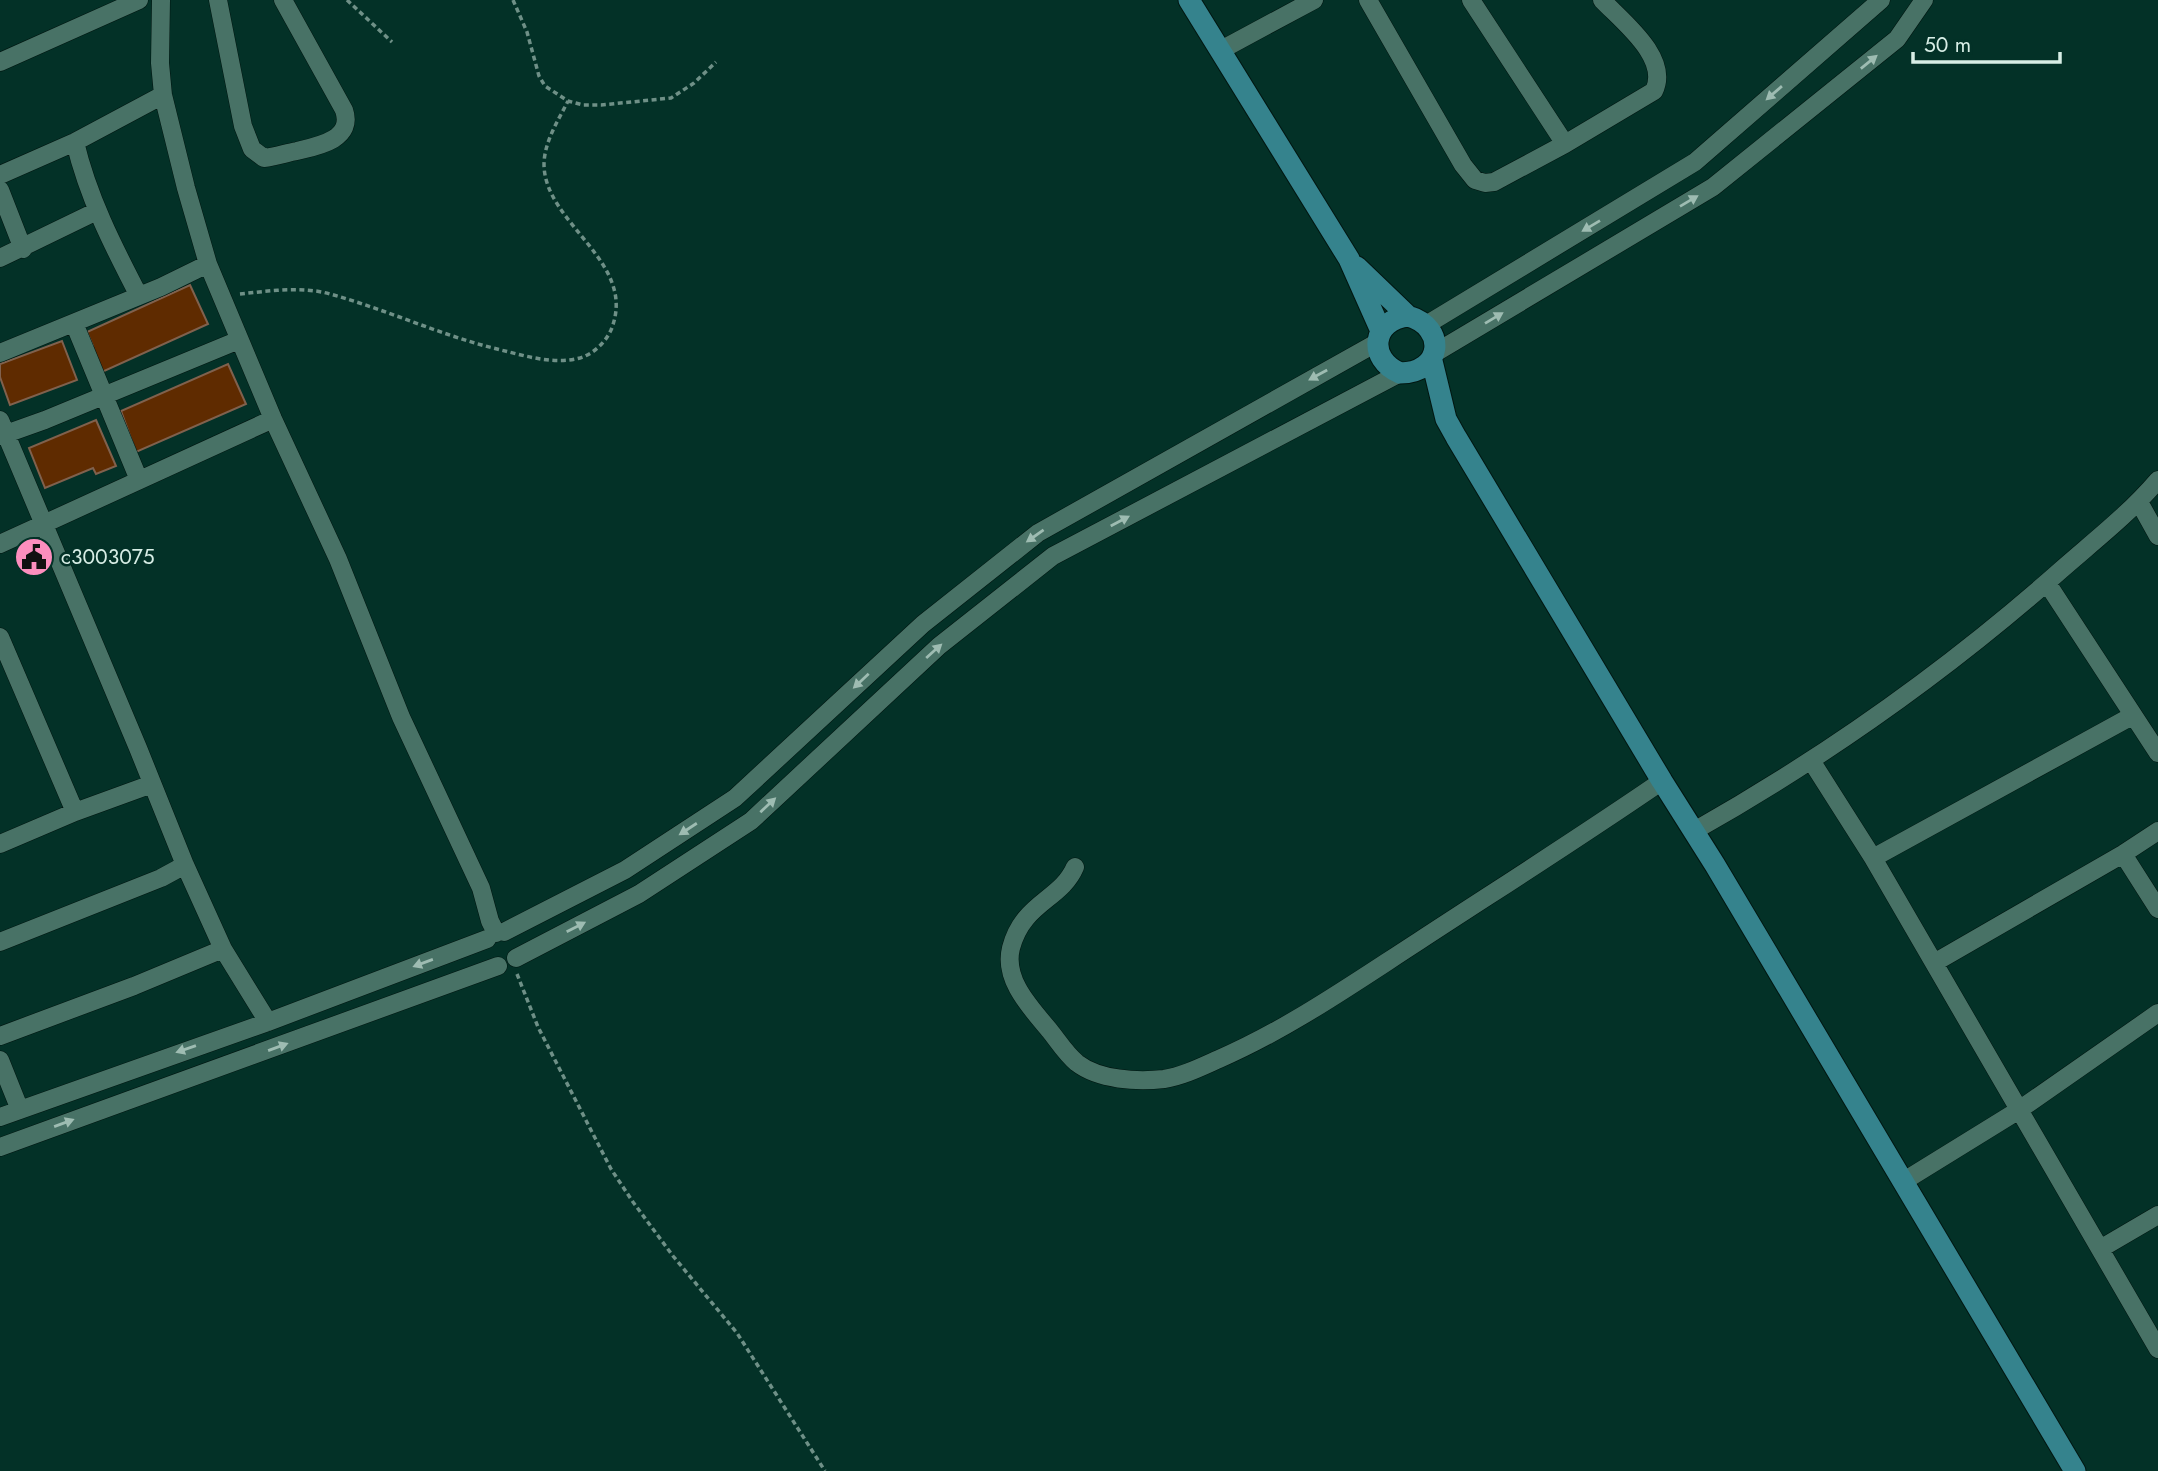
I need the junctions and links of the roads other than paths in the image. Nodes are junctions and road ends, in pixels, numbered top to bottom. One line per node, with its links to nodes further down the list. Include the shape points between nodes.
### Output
1 (139, 0): 13 (street)
2 (161, 0): 14 (street)
3 (218, 0): 4 (street, via 243,126 252,149 264,158 322,145 340,135 346,121)
4 (283, 0)
5 (1189, 0): 12 (street)
6 (1314, 0): 12 (street)
7 (1368, 0): 16 (street, via 1475,180 1502,179)
8 (1471, 0): 16 (street)
9 (1602, 0): 16 (street, via 1651,55 1656,86)
10 (1881, 0): 25 (street, one-way to 25, via 1695,162)
11 (1924, 0): 30 (street, one-way to 11, via 1713,187 1897,39)
12 (1221, 50): 22 (street)
13 (0, 62)
14 (163, 94): 15 (street); 23 (street)
15 (75, 142): 17 (street); 19 (street)
16 (1565, 144)
17 (0, 175)
18 (0, 190): 20 (street)
19 (97, 211): 20 (street); 24 (street)
20 (23, 248): 21 (street)
21 (0, 258)
22 (1349, 259): 25 (street); 27 (street)
23 (208, 264): 24 (street); 28 (street)
24 (139, 296): 26 (street)
25 (1417, 321): 27 (street, via 1397,318); 30 (street, via 1435,339)
26 (74, 323): 29 (street); 32 (street)
27 (1379, 337): 31 (street, via 1384,362); 58 (street, one-way to 58, via 1038,533 923,624 735,798 625,870)
28 (239, 340): 32 (street); 33 (street)
29 (0, 354)
30 (1434, 357): 31 (street, via 1421,369); 34 (street)
31 (1405, 373): 34 (street); 61 (street, one-way to 31, via 639,894 751,821 939,646 1053,556)
32 (104, 396): 35 (street); 36 (street)
33 (273, 419): 36 (street); 58 (street, via 338,559 401,717 464,848)
34 (1446, 419): 47 (street)
35 (2, 430): 39 (street)
36 (139, 480): 39 (street)
37 (2158, 480): 38 (street)
38 (2139, 502): 40 (street); 42 (street)
39 (44, 525): 41 (street); 48 (street)
40 (2158, 536)
41 (0, 544)
42 (2047, 583): 44 (street); 46 (street)
43 (0, 637): 49 (street)
44 (2132, 716): 45 (street); 54 (street)
45 (2158, 753)
46 (1812, 762): 50 (street); 54 (street)
47 (1662, 781): 50 (street); 56 (street, via 1342,992 1235,1052 1166,1078 1113,1077 1080,1065 1015,982 1009,962 1019,925)
48 (152, 784): 49 (street); 55 (street)
49 (75, 813): 52 (street)
50 (1694, 831): 71 (street)
51 (2158, 831): 53 (street)
52 (0, 845)
53 (2123, 854): 57 (street); 62 (street)
54 (1873, 858): 62 (street)
55 (184, 865): 59 (street); 60 (street)
56 (1075, 867)
57 (2158, 909)
58 (496, 935): 61 (street, via 485,952 487,958); 61 (street, via 516,939 519,952); 64 (street, one-way to 64)
59 (0, 942)
60 (223, 949): 64 (street); 65 (street)
61 (508, 962): 70 (street, one-way to 61)
62 (1934, 963): 68 (street)
63 (2158, 1013): 68 (street)
64 (268, 1022): 67 (street, one-way to 67)
65 (0, 1036)
66 (0, 1060): 67 (street)
67 (20, 1110): 69 (street)
68 (2019, 1110): 71 (street); 73 (street)
69 (0, 1117)
70 (0, 1147)
71 (1904, 1181): 75 (street)
72 (2158, 1215): 73 (street)
73 (2100, 1249): 74 (street)
74 (2158, 1349)
75 (2075, 1471)

